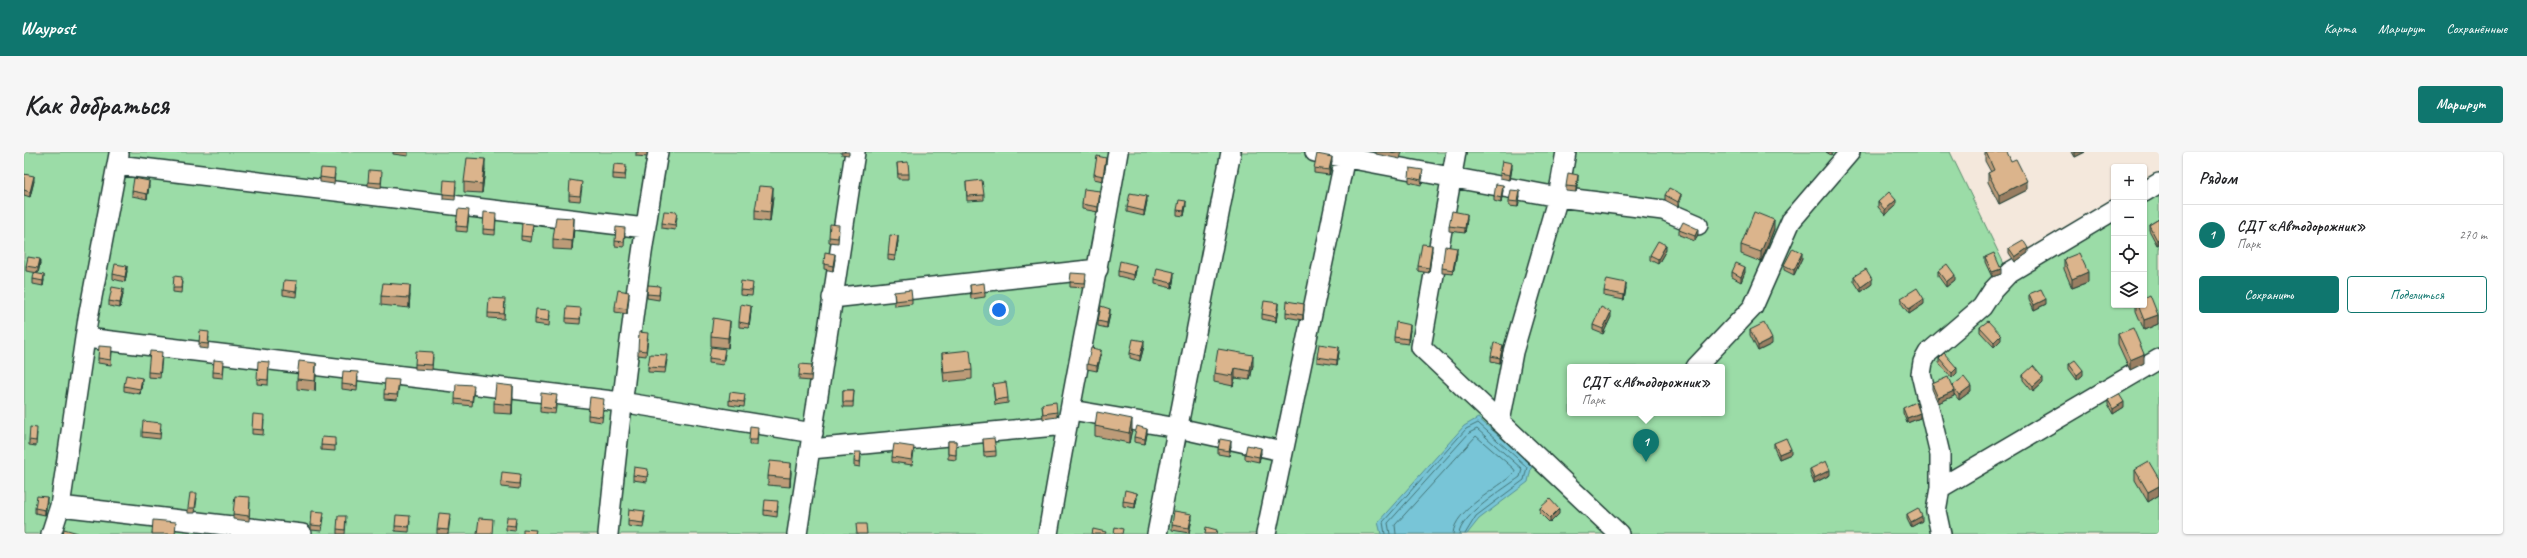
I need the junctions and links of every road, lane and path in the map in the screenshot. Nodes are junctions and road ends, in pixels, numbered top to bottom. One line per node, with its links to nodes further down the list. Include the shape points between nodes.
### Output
1 (658, 152): 17 (street)
2 (855, 152): 19 (street)
3 (1118, 152): 18 (street)
4 (1231, 152): 26 (street)
5 (1315, 152): 9 (street)
6 (1456, 152): 11 (street)
7 (1566, 152): 14 (street)
8 (1850, 152): 22 (street, via 1791,221 1753,307)
9 (1345, 155): 11 (street); 28 (street)
10 (118, 158): 17 (street); 20 (street)
11 (1451, 177): 14 (street); 25 (street, via 1421,347)
12 (2159, 183): 13 (street)
13 (2147, 190)
14 (1558, 197): 16 (street, via 1663,210); 25 (street, via 1513,352)
15 (2111, 212): 29 (street, via 2010,272 1982,307 1928,353 1921,374 1940,454)
16 (1698, 225)
17 (645, 228): 23 (street)
18 (1098, 269): 19 (street); 24 (street)
19 (832, 298): 27 (street)
20 (86, 338): 23 (street); 30 (street)
21 (2159, 359): 29 (street)
22 (1699, 364)
23 (621, 402): 27 (street); 33 (street)
24 (1068, 417): 26 (street); 27 (street); 35 (street)
25 (1500, 422): 38 (street)
26 (1178, 428): 28 (street); 36 (street)
27 (812, 441): 34 (street)
28 (1282, 451): 37 (street)
29 (1940, 488): 39 (street, via 1936,511)
30 (60, 506): 31 (street); 32 (street)
31 (51, 534)
32 (302, 534)
33 (608, 534)
34 (797, 534)
35 (1048, 534)
36 (1157, 534)
37 (1266, 534)
38 (1619, 534)
39 (1941, 534)

